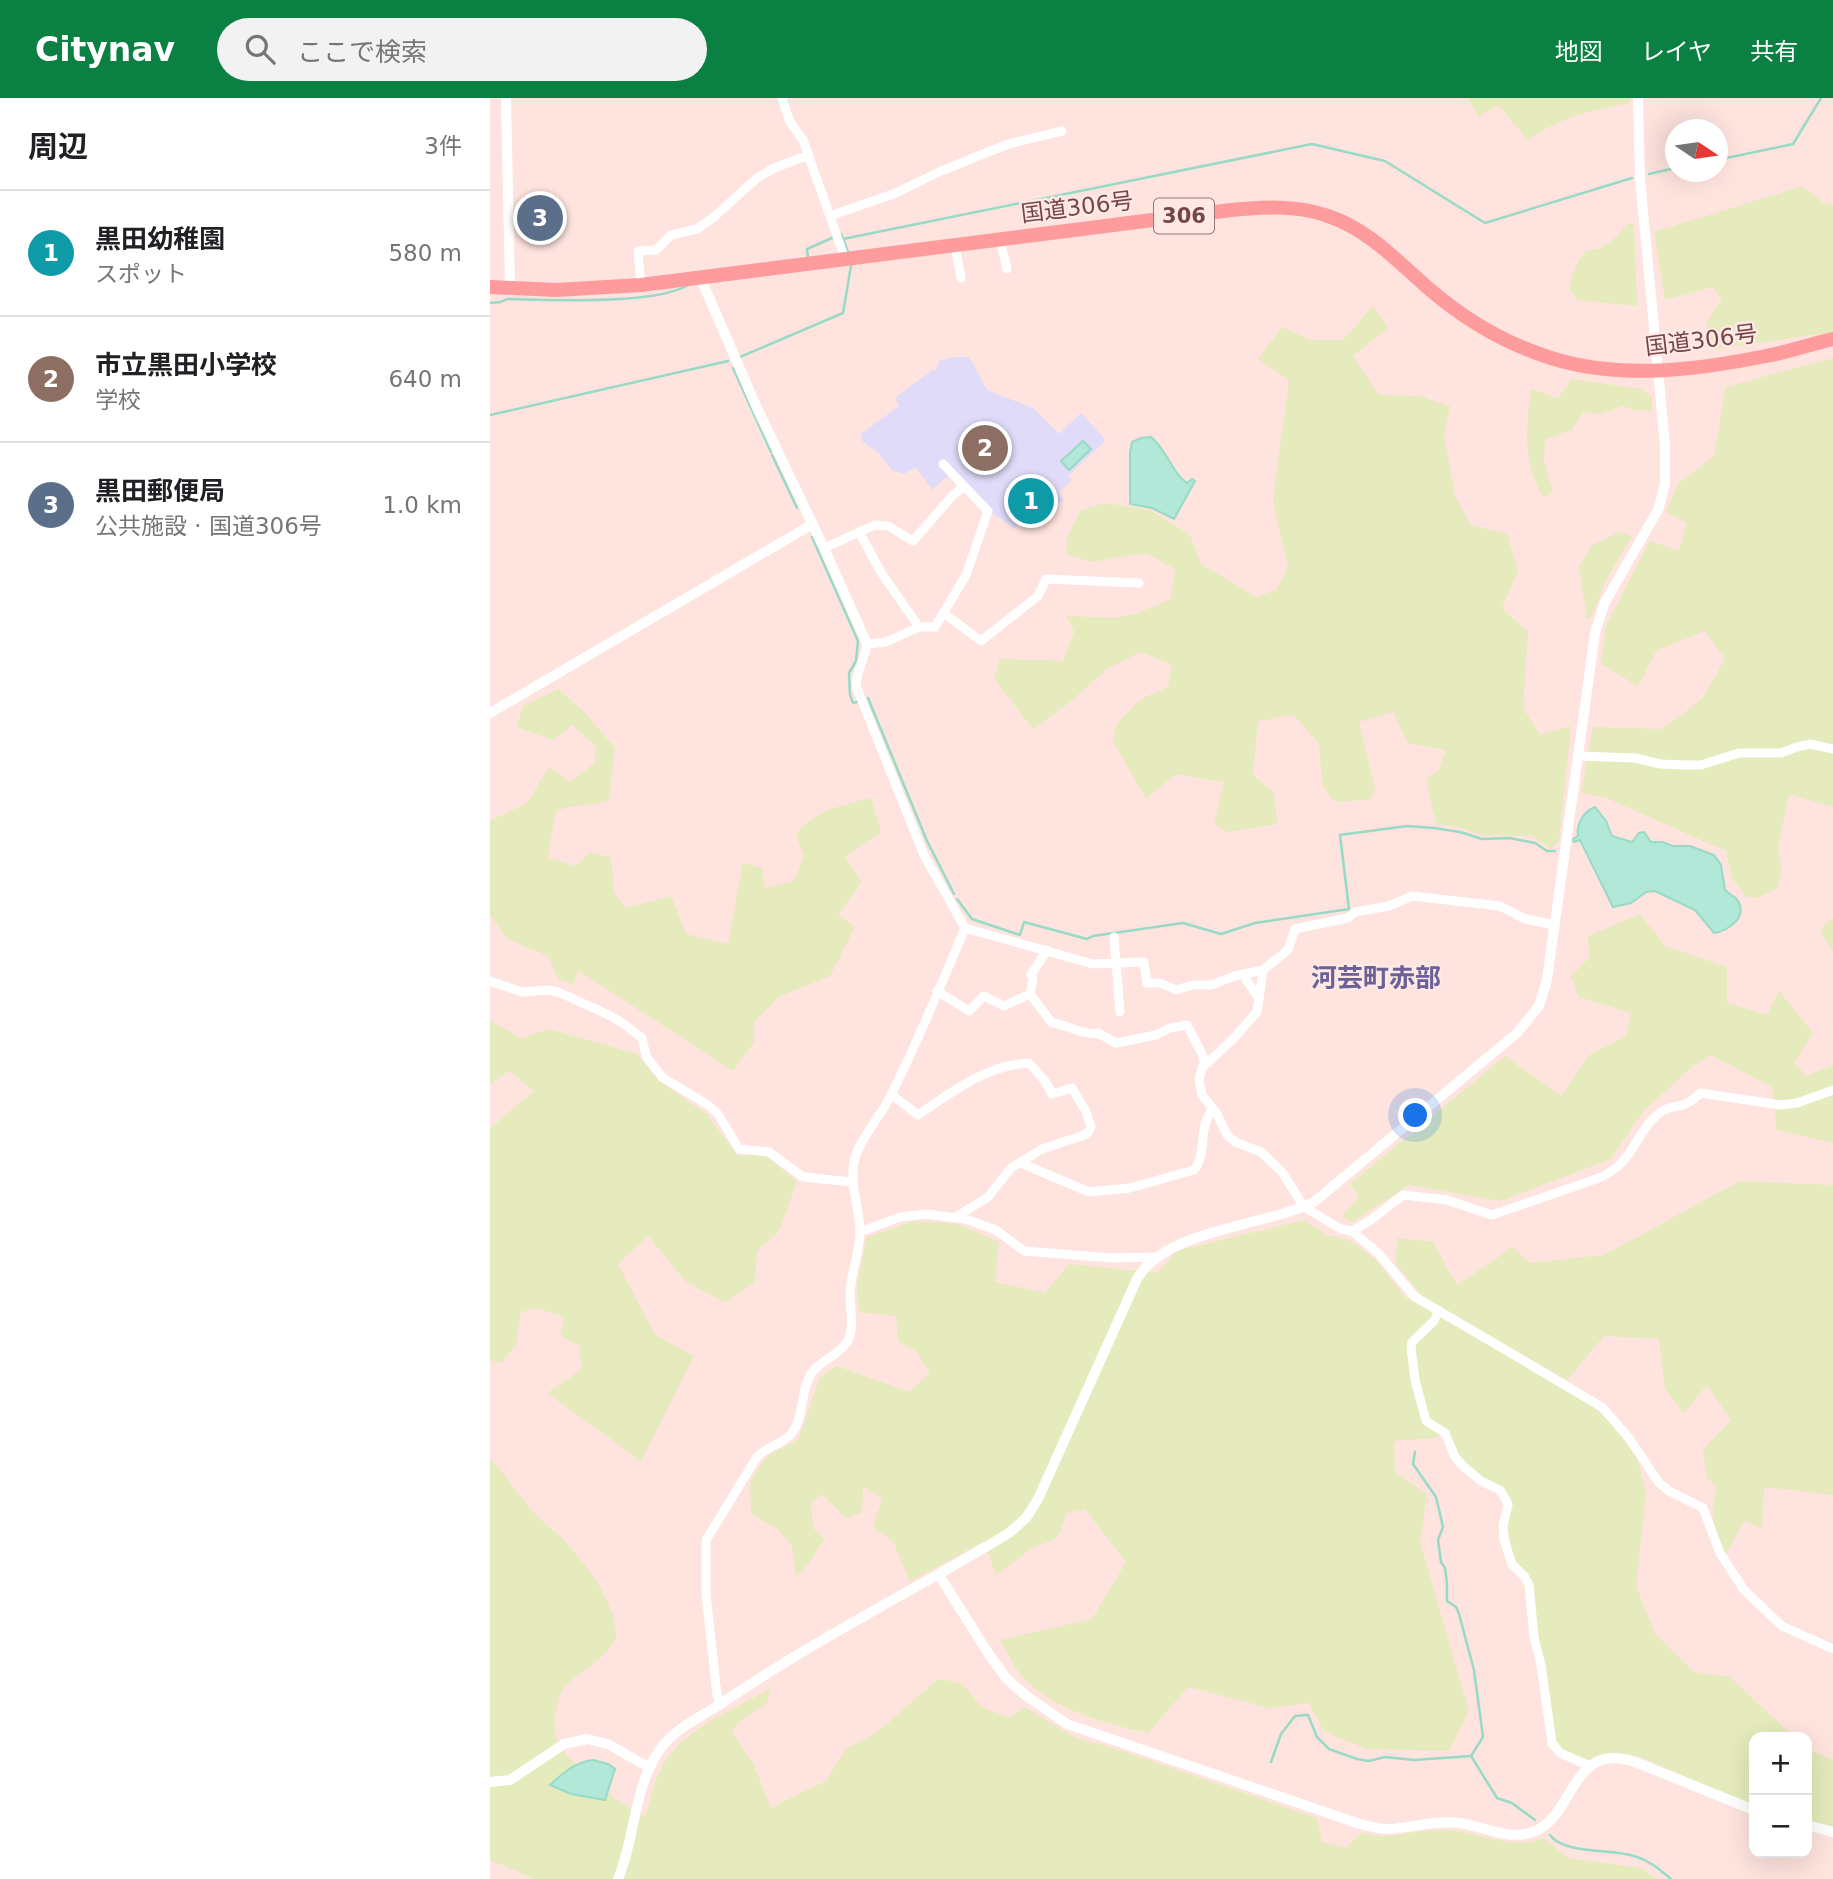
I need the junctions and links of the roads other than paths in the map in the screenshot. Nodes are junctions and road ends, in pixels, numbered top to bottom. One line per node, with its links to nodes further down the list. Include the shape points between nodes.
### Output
1 (506, 98): 15 (street)
2 (782, 98): 5 (street)
3 (1638, 98): 17 (street, via 1640,179)
4 (1062, 131): 6 (street, via 1008,144)
5 (808, 155): 6 (street); 13 (street, via 757,178 697,229 671,235 656,250 638,251)
6 (830, 216): 9 (street)
7 (1000, 240): 8 (highway, 国道306号 / 306); 10 (street); 17 (highway, 国道306号 / 306, via 1255,207 1316,212 1345,222 1370,238 1456,311 1507,341 1570,363)
8 (955, 245): 9 (highway, 国道306号 / 306); 11 (street)
9 (845, 259): 12 (highway, 国道306号 / 306)
10 (1007, 269)
11 (961, 278)
12 (701, 279): 13 (highway, 国道306号 / 306); 20 (street)
13 (641, 285): 15 (highway, 国道306号 / 306, via 588,290)
14 (490, 287): 15 (highway, 国道306号 / 306)
15 (510, 288)
16 (1833, 340): 17 (highway, 国道306号 / 306, via 1766,356)
17 (1657, 372): 29 (street, via 1664,495 1604,604 1595,633)
18 (943, 464): 19 (street)
19 (964, 487): 21 (street, via 914,541 883,524); 24 (street, via 988,511 966,575)
20 (811, 525): 22 (street); 27 (street)
21 (859, 532): 22 (street); 25 (street)
22 (824, 548): 26 (street)
23 (1139, 583): 24 (street, via 1046,579 1038,596 981,641)
24 (945, 614): 25 (street, via 935,627)
25 (919, 627): 26 (street, via 886,642)
26 (867, 644): 31 (street, via 856,678 858,694 924,855)
27 (490, 713)
28 (1833, 748): 29 (street, via 1810,744 1772,755 1739,753 1701,765)
29 (1577, 756): 30 (street)
30 (1555, 925): 35 (street, via 1525,919 1500,906 1412,896 1348,918 1294,929 1288,950); 48 (street, via 1544,997 1529,1021)
31 (965, 928): 33 (street); 38 (street)
32 (1114, 937): 34 (street)
33 (1047, 950): 34 (street, via 1093,964); 39 (street, via 1031,975)
34 (1115, 964): 36 (street, via 1144,962 1147,983 1176,990); 41 (street)
35 (1263, 970): 36 (street); 40 (street)
36 (1243, 975): 40 (street)
37 (490, 981): 47 (street, via 522,992 558,992 607,1014 639,1035 646,1056 662,1077 718,1114 739,1149 769,1152 804,1177)
38 (937, 991): 39 (street, via 969,1011 984,996 1004,1006); 44 (street)
39 (1030, 994): 42 (street, via 1052,1023 1098,1033 1116,1042 1187,1025)
40 (1259, 999): 42 (street, via 1250,1021)
41 (1120, 1012)
42 (1205, 1065): 45 (street, via 1199,1086)
43 (1833, 1090): 50 (street, via 1781,1105 1700,1093 1687,1105 1658,1114 1626,1158 1599,1178 1492,1214 1454,1202 1403,1195)
44 (892, 1095): 46 (street, via 918,1115 994,1068 1029,1063 1052,1094 1072,1088 1091,1127 1084,1136 1042,1149); 47 (street, via 856,1155)
45 (1213, 1110): 46 (street, via 1205,1121 1194,1170 1089,1192); 48 (street, via 1227,1135 1261,1152 1282,1172)
46 (1021, 1163): 49 (street, via 1004,1174 988,1197)
47 (852, 1182): 51 (street)
48 (1304, 1207): 50 (street); 52 (street, via 1186,1242)
49 (956, 1217): 51 (street, via 917,1214); 52 (street, via 996,1230 1024,1251)
50 (1352, 1231): 53 (street, via 1378,1253 1414,1296)
51 (860, 1232): 56 (street, via 848,1341 811,1373 793,1432 757,1457 706,1540 706,1594)
52 (1155, 1257): 54 (street, via 1137,1279 1033,1508 1018,1527)
53 (1438, 1312): 55 (street, via 1602,1407 1659,1483 1703,1508 1720,1553 1744,1590 1782,1626); 57 (street, via 1410,1347 1426,1421 1445,1433 1463,1466 1500,1490 1506,1500 1504,1540 1512,1564 1529,1585 1552,1743 1560,1753)
54 (939, 1575): 56 (street); 57 (street, via 1006,1678 1068,1724 1357,1823 1387,1829 1447,1822 1516,1835 1530,1833 1548,1822)
55 (1833, 1649)
56 (722, 1704): 58 (street, via 676,1732)
57 (1590, 1766): 60 (street, via 1609,1759 1629,1760)
58 (650, 1768): 59 (street, via 608,1744 587,1739 564,1744 510,1780); 63 (street)
59 (490, 1782)
60 (1749, 1808)
61 (1812, 1826): 62 (street)
62 (1833, 1832)
63 (618, 1879)

